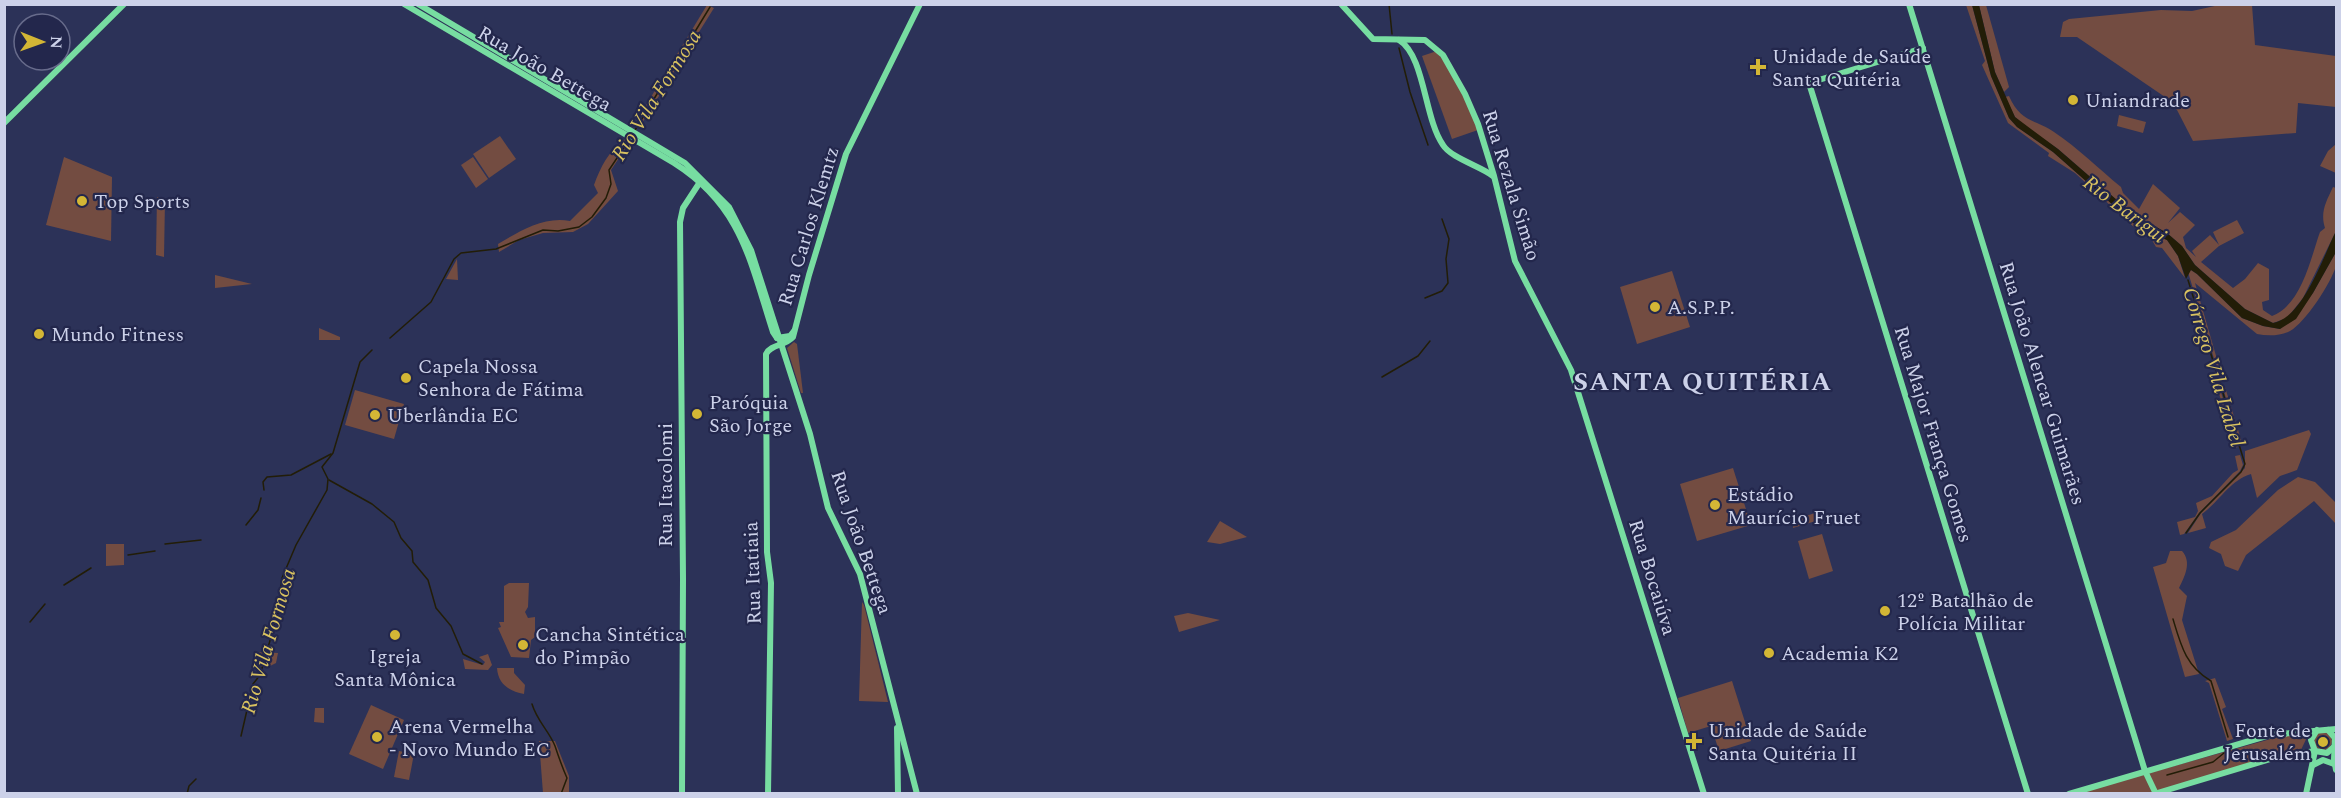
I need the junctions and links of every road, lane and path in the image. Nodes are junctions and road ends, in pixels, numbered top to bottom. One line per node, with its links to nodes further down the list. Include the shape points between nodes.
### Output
1 (124, 4): 12 (main road)
2 (404, 4): 10 (main road, Rua João Bettega)
3 (418, 4): 10 (main road, Rua João Bettega)
4 (920, 4): 19 (main road, Rua Carlos Klemtz, via 846,154 791,340)
5 (1341, 4): 7 (main road, Rua Rezala Simão, via 1373,39)
6 (1910, 4): 9 (main road, Rua João Alencar Guimarães)
7 (1398, 39): 8 (main road, Rua Rezala Simão); 11 (main road)
8 (1419, 40): 11 (main road); 14 (main road, Rua Rezala Simão, via 1425,40 1443,55 1466,94)
9 (1923, 48): 31 (main road, Rua João Alencar Guimarães); 39 (main road, Rua Major França Gomes, via 1809,83)
10 (489, 51): 13 (main road, Rua João Bettega)
11 (1411, 51): 15 (main road, via 1444,148)
12 (4, 123)
13 (632, 135): 17 (main road, Rua João Bettega); 18 (main road, Rua João Bettega, via 685,163)
14 (1489, 159): 15 (main road, via 1482,165); 16 (main road, Rua Rezala Simão)
15 (1476, 164): 16 (main road)
16 (1494, 176): 21 (main road, Rua Rezala Simão, via 1515,261)
17 (700, 182): 18 (main road); 19 (main road, Rua João Bettega, via 722,204 737,228); 34 (main road, Rua Itacolomi, via 683,208 680,222)
18 (712, 186): 19 (main road, Rua João Bettega, via 747,239)
19 (779, 342): 20 (main road, Rua Carlos Klemtz); 22 (main road, Rua João Bettega, via 815,449 828,508 860,574)
20 (767, 352): 35 (main road, Rua Itatiaia, via 767,552 771,583)
21 (1571, 370): 38 (main road, Rua Bocaiúva)
22 (897, 719): 27 (main road); 28 (main road, Rua João Bettega)
23 (2324, 729): 24 (main road); 25 (main road, via 2335,738); 26 (main road, via 2314,733); 31 (main road, via 2270,735)
24 (2337, 729)
25 (2336, 746): 26 (main road, via 2327,753); 30 (main road)
26 (2312, 754): 29 (main road); 33 (main road, via 2277,757)
27 (898, 758): 28 (main road); 36 (main road)
28 (908, 758): 37 (main road, Rua João Bettega)
29 (2313, 766): 30 (main road, via 2323,760); 32 (main road)
30 (2335, 767)
31 (2145, 771): 33 (main road, Rua João Alencar Guimarães); 40 (main road)
32 (2304, 791)
33 (2155, 793)
34 (682, 794)
35 (768, 794)
36 (898, 794)
37 (917, 794)
38 (1704, 794)
39 (2028, 794)
40 (2069, 794)

